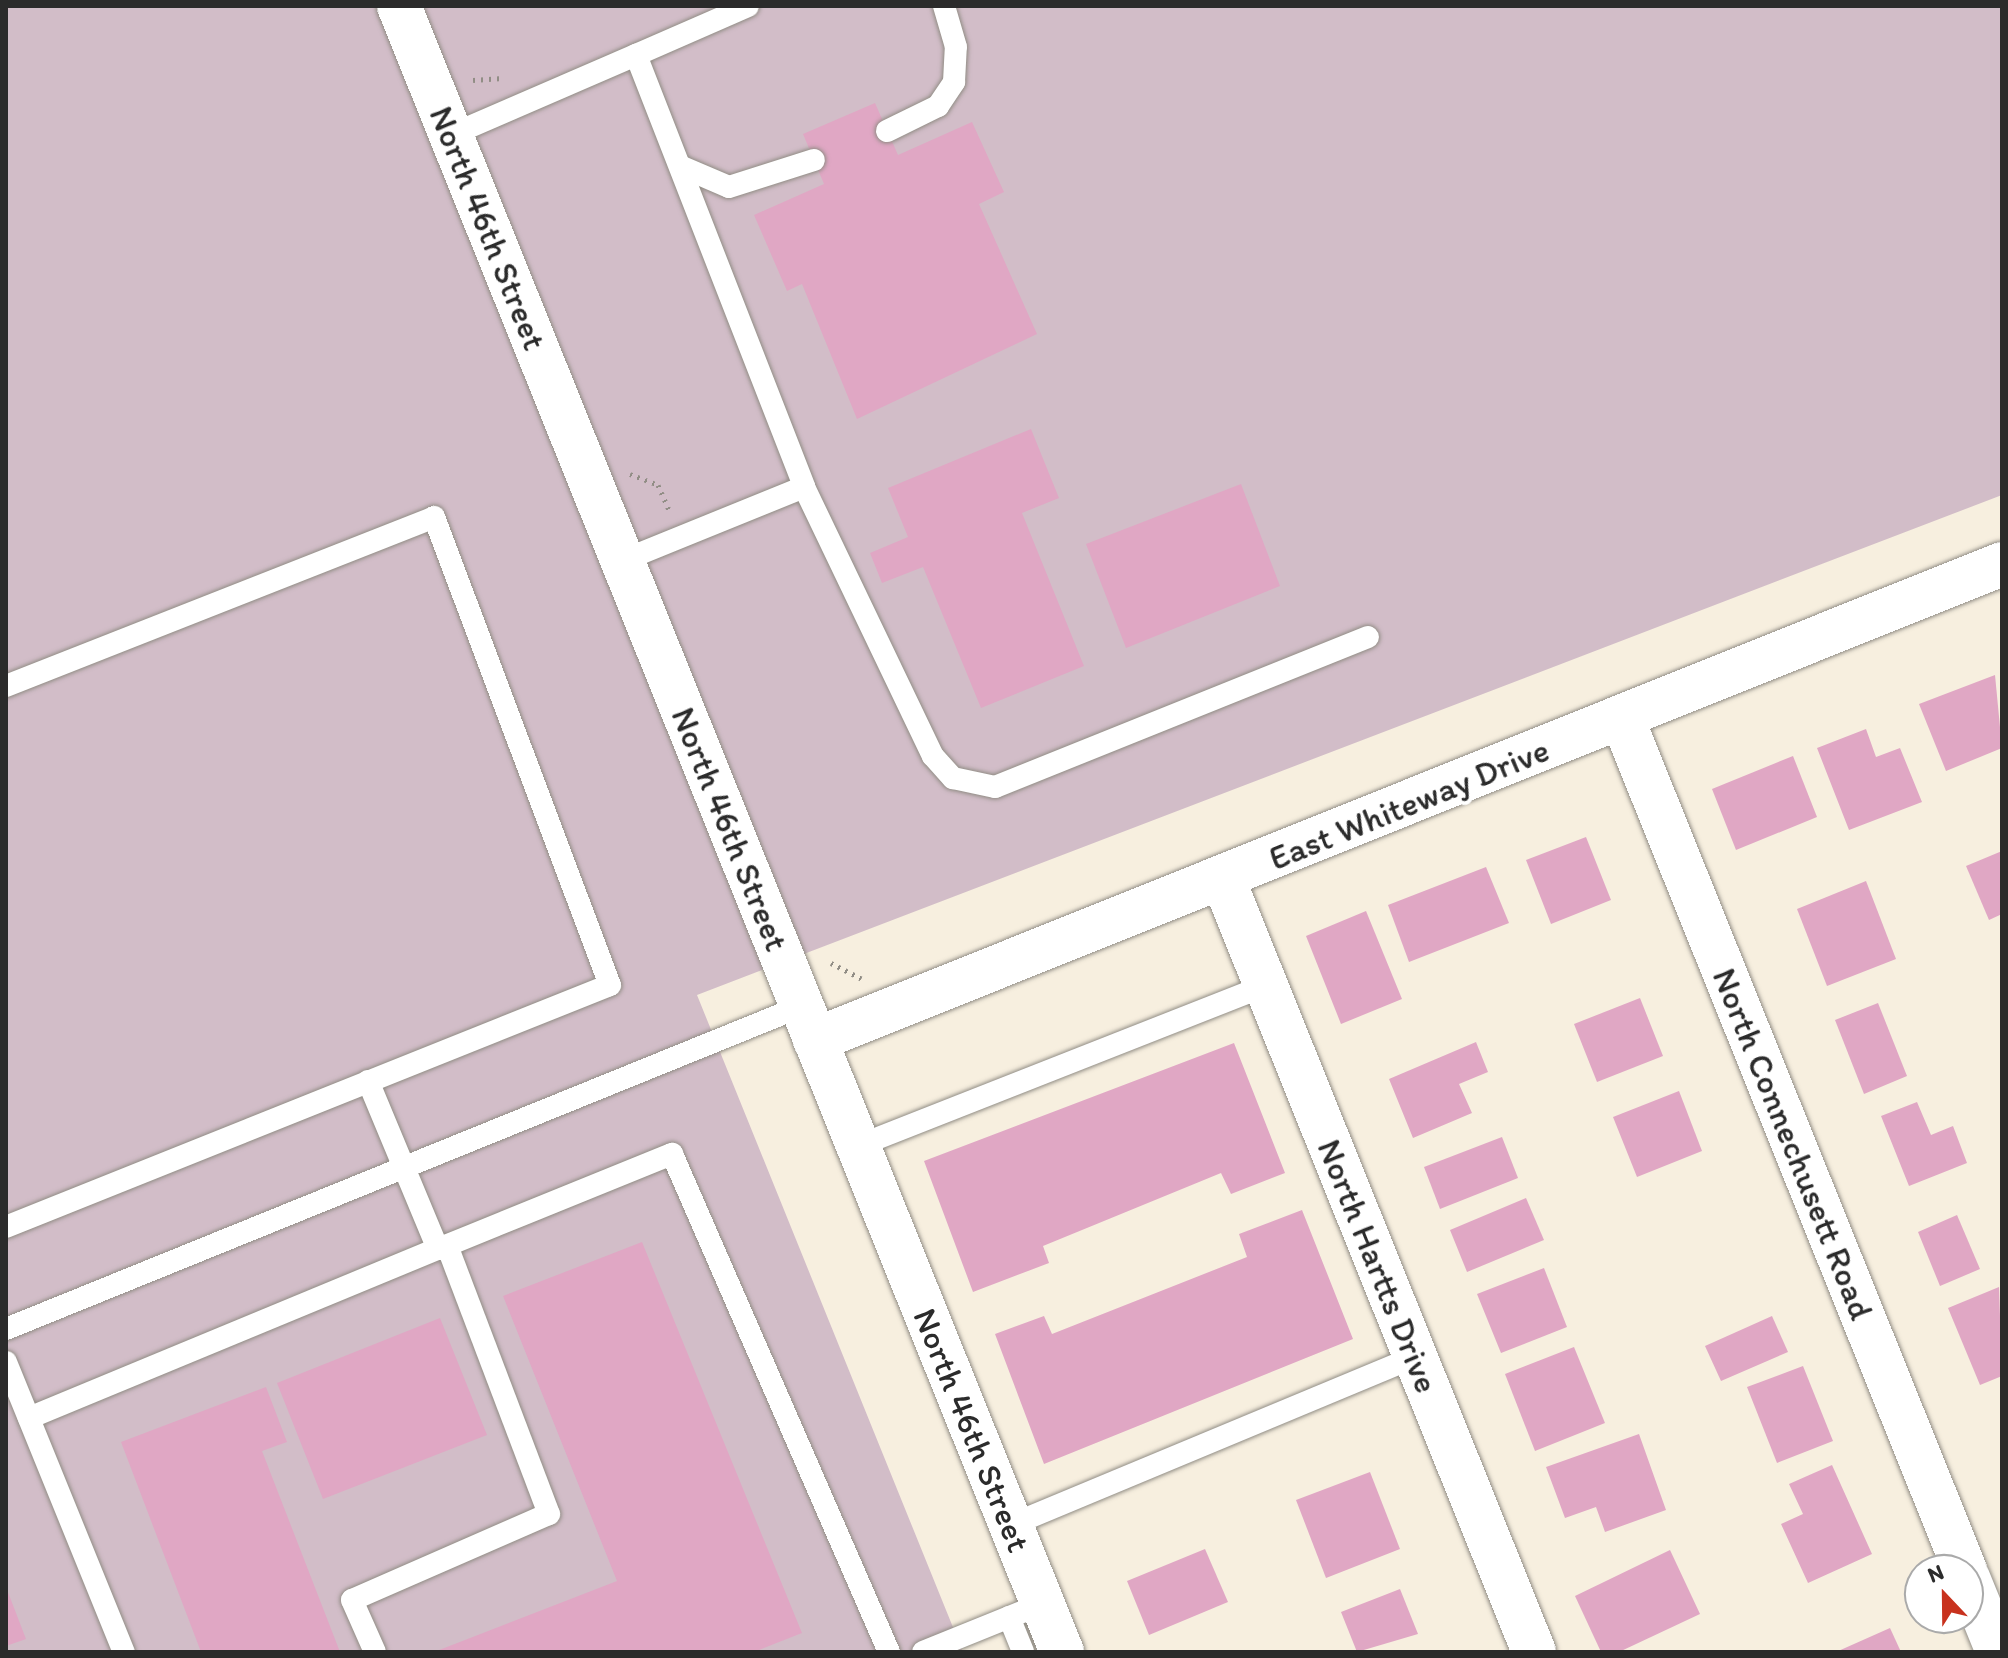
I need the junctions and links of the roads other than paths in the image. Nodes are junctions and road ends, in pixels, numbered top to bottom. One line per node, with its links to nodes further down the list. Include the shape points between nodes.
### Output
1 (399, 6): 6 (street, North 46th Street)
2 (748, 6): 4 (lane)
3 (944, 6): 5 (lane, via 956,47 954,82 938,106)
4 (636, 55): 6 (lane); 8 (lane)
5 (887, 131)
6 (451, 135): 10 (street, North 46th Street)
7 (814, 160): 8 (lane, via 729,187)
8 (680, 166): 9 (lane)
9 (804, 487): 10 (lane); 12 (lane, via 933,756 953,778 995,787)
10 (622, 561): 17 (street, North 46th Street)
11 (2002, 564): 14 (street, East Whiteway Drive)
12 (1368, 637)
13 (6, 686): 18 (lane, via 434,517 610,985)
14 (1622, 718): 15 (street, East Whiteway Drive); 28 (street, North Connechusett Road)
15 (1223, 879): 16 (street, North Hartts Drive); 17 (street, East Whiteway Drive)
16 (1264, 986): 19 (lane); 24 (street, North Hartts Drive)
17 (808, 1023): 19 (street, North 46th Street); 20 (lane)
18 (368, 1081): 20 (lane); 21 (lane)
19 (858, 1146): 27 (street, North 46th Street)
20 (404, 1170): 22 (lane); 23 (lane)
21 (6, 1227)
22 (442, 1247): 26 (lane); 32 (lane, via 549,1514 352,1600); 33 (lane, via 672,1154)
23 (6, 1329)
24 (1415, 1357): 27 (lane); 37 (street, North Hartts Drive)
25 (6, 1362): 26 (lane)
26 (29, 1418): 31 (lane)
27 (1011, 1525): 29 (street, North 46th Street)
28 (1959, 1554)
29 (1026, 1610): 34 (lane); 35 (lane); 36 (street, North 46th Street)
30 (1984, 1617): 38 (street)
31 (124, 1652)
32 (375, 1652)
33 (889, 1652)
34 (923, 1652)
35 (1023, 1652)
36 (1062, 1652)
37 (1534, 1652)
38 (1998, 1652)

